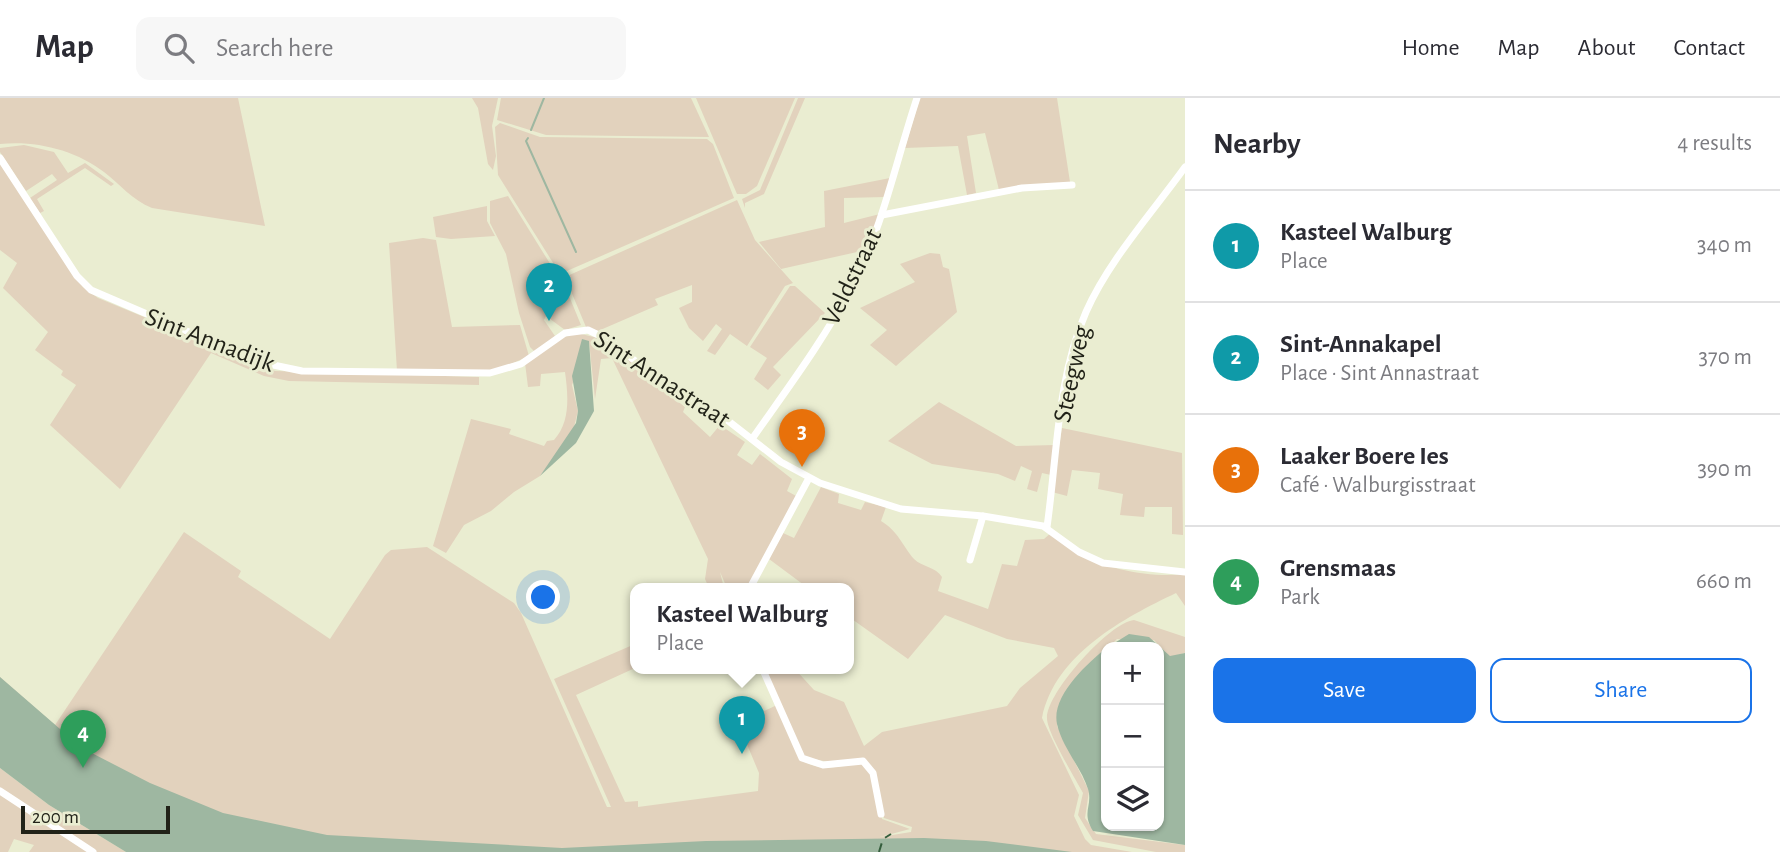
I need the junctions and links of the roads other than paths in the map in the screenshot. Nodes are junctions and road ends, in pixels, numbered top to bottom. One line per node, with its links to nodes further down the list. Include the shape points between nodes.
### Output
1 (917, 98): 5 (street, Veldstraat)
2 (0, 158): 6 (street, Sint Annadijk, via 77,276 91,290 259,362 302,371 482,374 510,368)
3 (1185, 167): 10 (street, Steegweg, via 1085,314 1066,389)
4 (1072, 186): 5 (street, via 1022,188)
5 (882, 215): 7 (street, Veldstraat, via 834,319)
6 (533, 356): 7 (street, Sint Annastraat, via 565,333 598,333 675,393 722,416)
7 (752, 439): 8 (street, Sint Annastraat)
8 (809, 478): 9 (street, Sint Annastraat, via 901,509); 13 (street)
9 (982, 516): 10 (street, Sint Annastraat); 11 (street)
10 (1046, 527): 12 (street, via 1079,552 1103,563)
11 (970, 560)
12 (1185, 572)
13 (753, 583)
14 (765, 674): 16 (street, via 802,758 823,765 863,761 873,772)
15 (0, 791): 17 (street)
16 (881, 814)
17 (93, 852)

